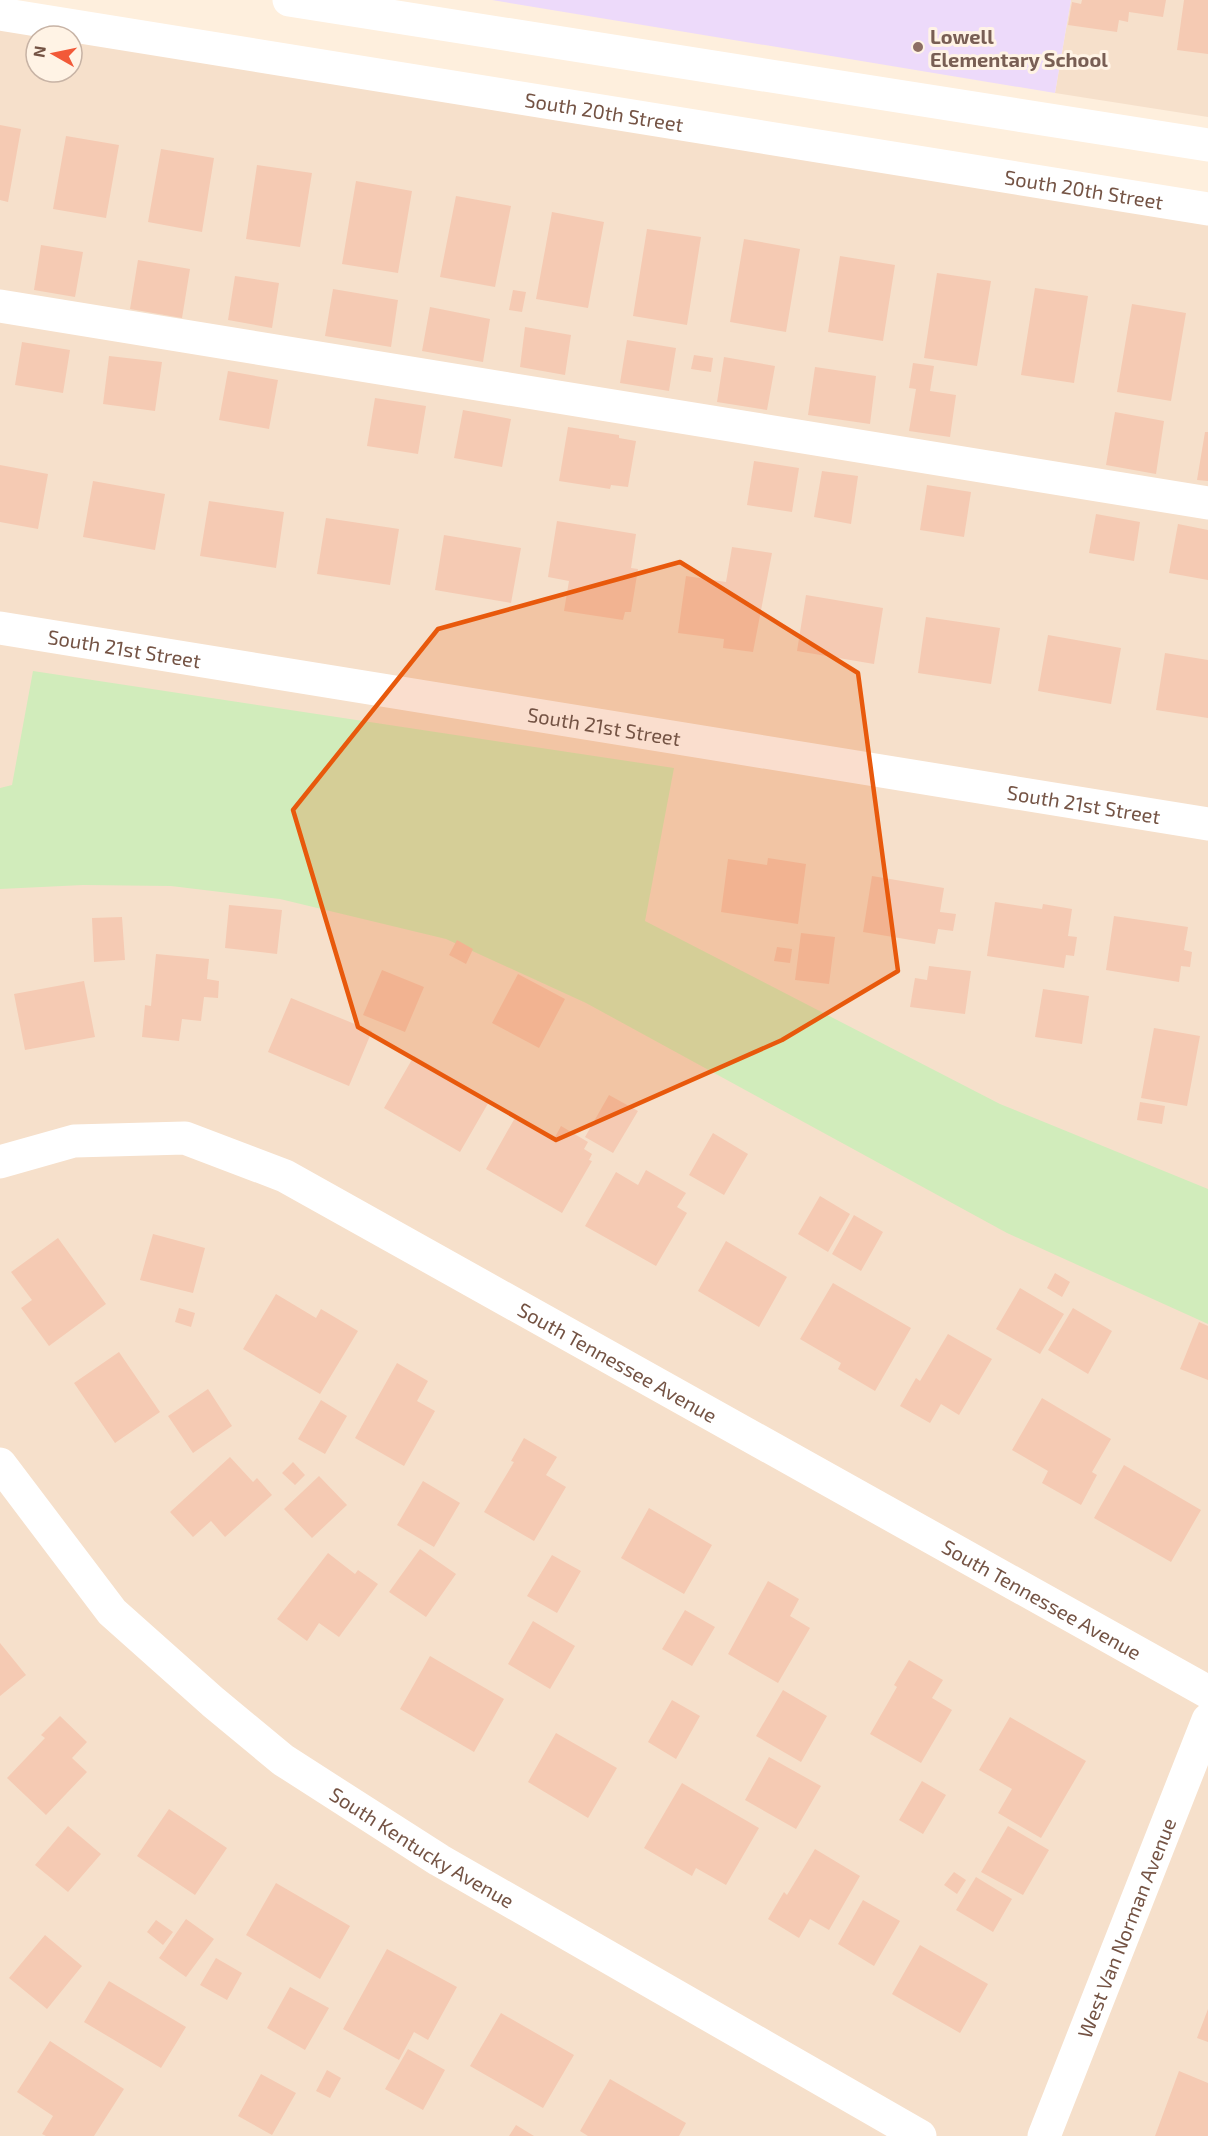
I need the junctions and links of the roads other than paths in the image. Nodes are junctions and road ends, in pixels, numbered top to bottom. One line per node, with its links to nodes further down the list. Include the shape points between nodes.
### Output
1 (289, 0): 3 (street)
2 (0, 14): 4 (street, South 20th Street)
3 (1208, 145)
4 (1208, 209)
5 (0, 306): 6 (street)
6 (1208, 503)
7 (0, 628): 8 (street, South 21st Street)
8 (1208, 824)
9 (0, 1162): 11 (street, South Tennessee Avenue, via 74,1141 184,1138 285,1176)
10 (0, 1464): 13 (street, South Kentucky Avenue, via 112,1612 283,1760 439,1860)
11 (1208, 1692)
12 (1208, 1720): 14 (street, West Van Norman Avenue)
13 (920, 2136)
14 (1044, 2136)

